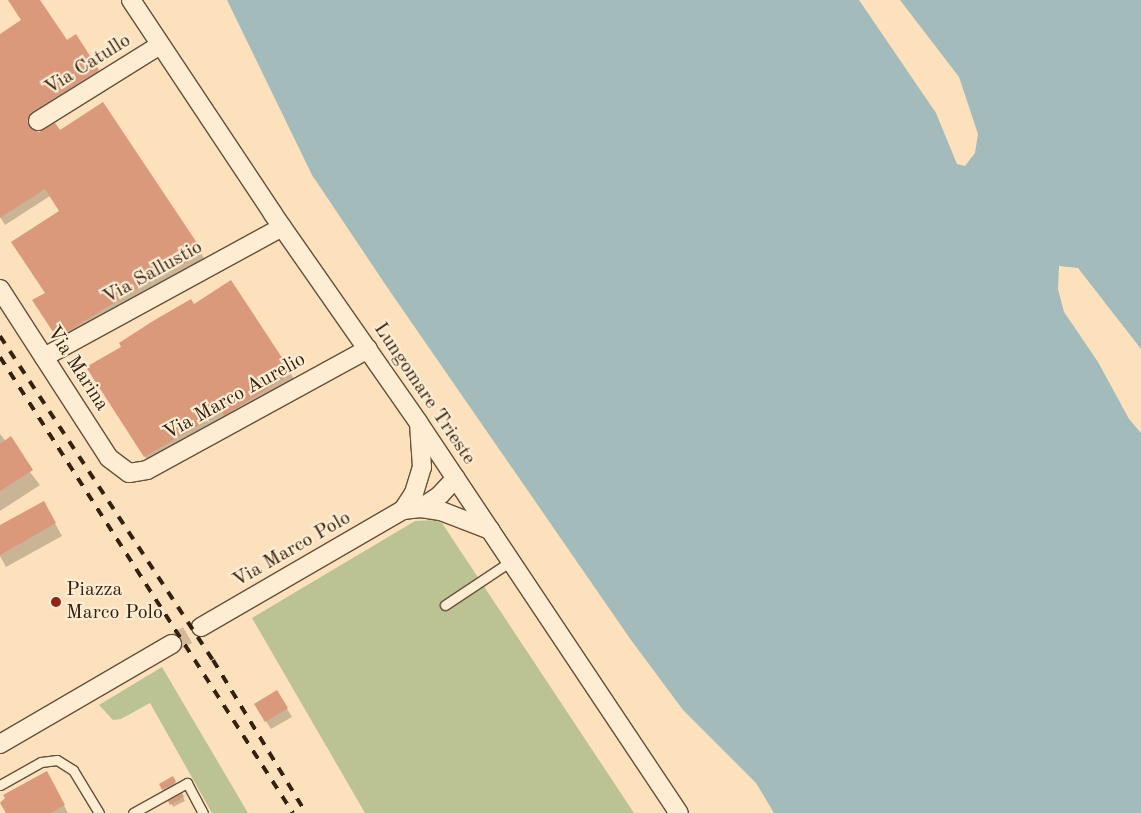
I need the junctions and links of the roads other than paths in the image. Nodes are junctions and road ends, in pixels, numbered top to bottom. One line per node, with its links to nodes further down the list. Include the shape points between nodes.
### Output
1 (131, 0): 2 (street, Lungomare Trieste)
2 (160, 45): 3 (street, Via Catullo); 4 (street, Lungomare Trieste)
3 (38, 121)
4 (282, 227): 6 (street, Lungomare Trieste); 7 (street, Via Sallustio)
5 (0, 289): 7 (street, Via Marina)
6 (368, 349): 8 (street, Lungomare Trieste); 9 (street, Via Marco Aurelio, via 147,470 135,473)
7 (44, 357): 9 (street, Via Marina, via 109,458)
8 (418, 422): 10 (street, Lungomare Trieste); 11 (street, via 423,459)
9 (121, 470)
10 (456, 478): 11 (street, Via Marco Polo, via 440,495); 12 (street, Lungomare Trieste)
11 (412, 504): 12 (street, via 457,515); 15 (street, Via Marco Polo)
12 (491, 530): 13 (street, Lungomare Trieste)
13 (511, 560): 14 (lane); 22 (street, Lungomare Trieste)
14 (445, 605)
15 (201, 627)
16 (172, 644): 17 (street)
17 (0, 744)
18 (0, 785): 19 (lane, via 42,762 57,760 73,770)
19 (99, 813)
20 (133, 813): 21 (lane, via 187,783)
21 (203, 813)
22 (679, 813)

